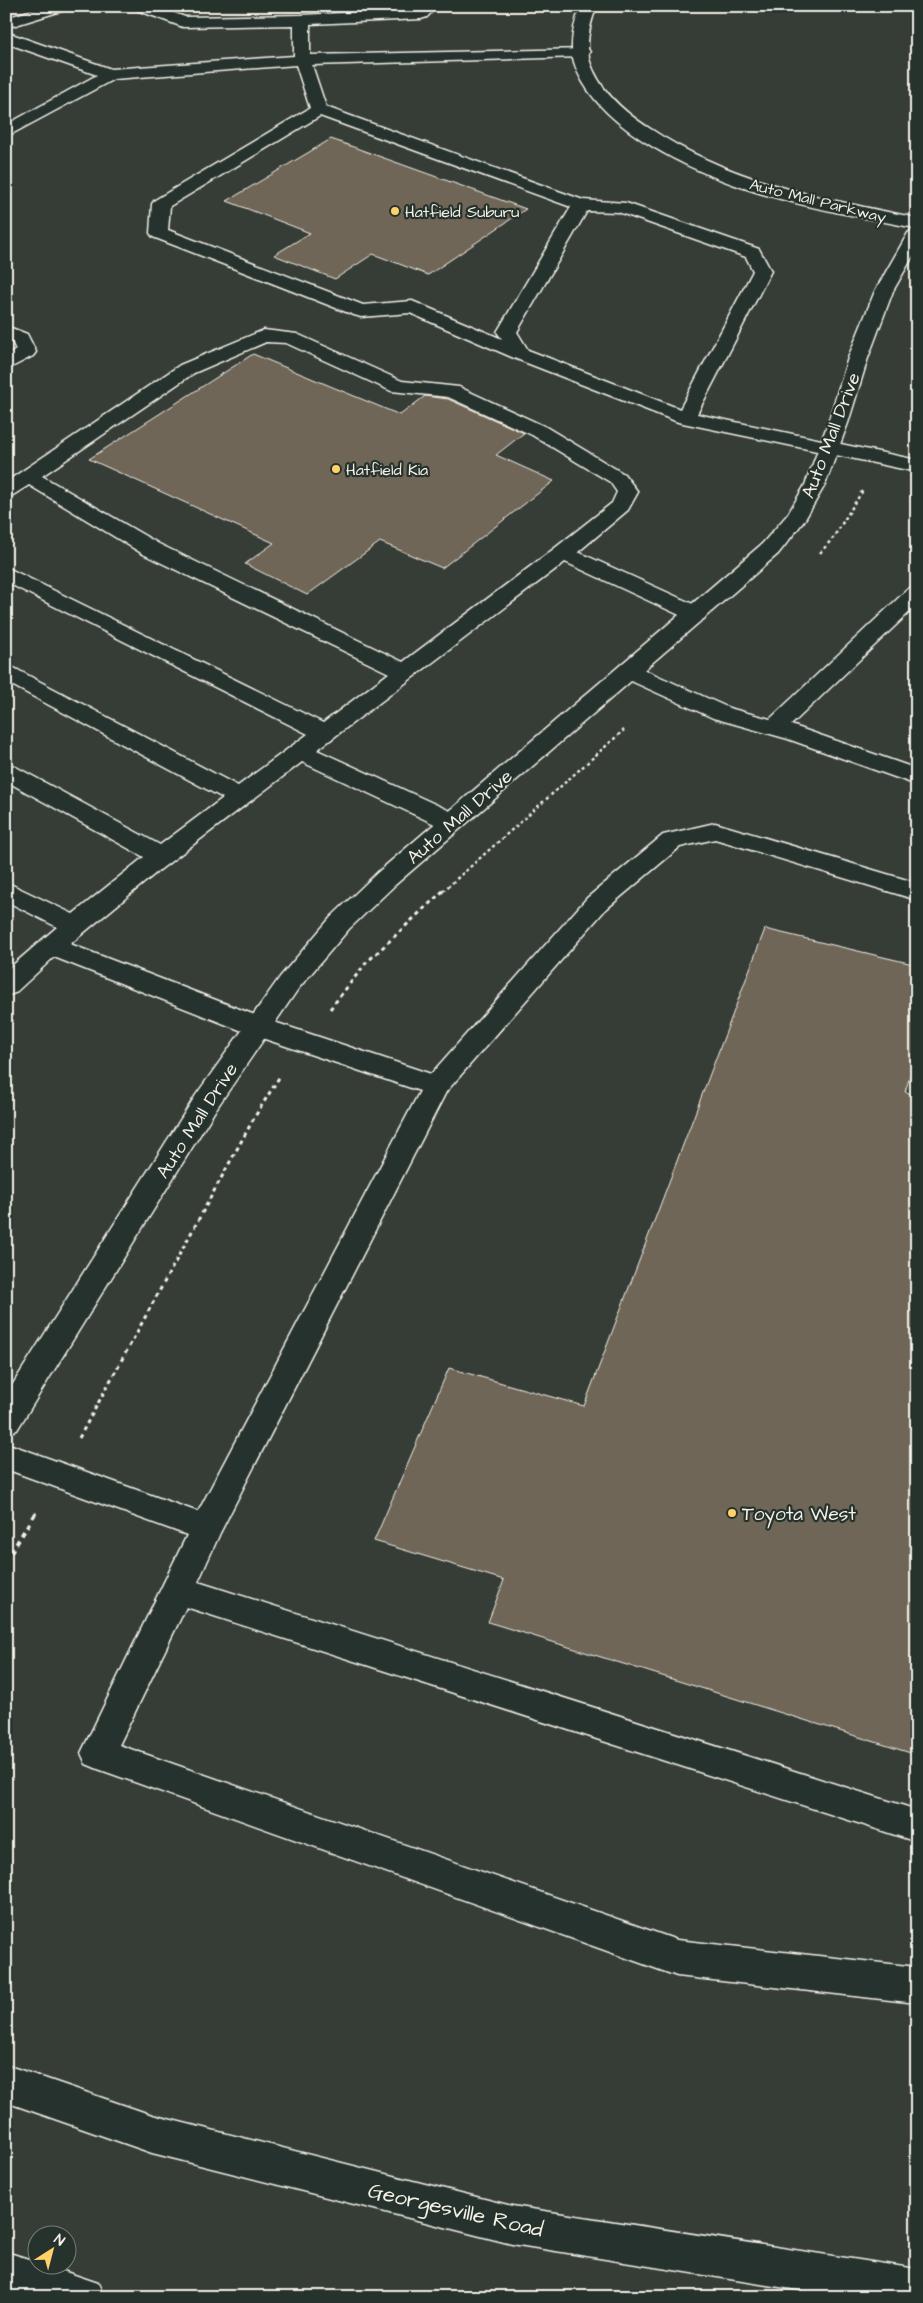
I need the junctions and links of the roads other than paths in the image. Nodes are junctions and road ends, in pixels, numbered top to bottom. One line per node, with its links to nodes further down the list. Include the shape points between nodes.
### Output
1 (62, 6): 6 (street)
2 (140, 6): 5 (street, via 183,22)
3 (429, 6): 5 (street, via 421,14)
4 (589, 6): 8 (street, Auto Mall Parkway, via 580,28)
5 (302, 20): 9 (street)
6 (6, 23)
7 (6, 37): 10 (street)
8 (582, 52): 9 (street); 14 (street, Auto Mall Parkway, via 582,62 604,100 667,149 764,188)
9 (302, 60): 10 (street); 11 (street)
10 (110, 74): 12 (street)
11 (319, 110): 13 (street); 17 (street, via 162,204 159,233 361,311 412,307)
12 (6, 132)
13 (581, 205): 17 (street, via 507,332); 19 (street, via 620,207 753,253 762,271)
14 (917, 223)
15 (917, 233): 20 (street, Auto Mall Drive, via 884,291)
16 (6, 332): 18 (street, via 20,338 26,352)
17 (521, 354): 19 (street)
18 (6, 364)
19 (685, 418): 20 (street)
20 (828, 447): 21 (street); 27 (street, Auto Mall Drive, via 815,485 797,517 770,549)
21 (917, 466)
22 (28, 476): 23 (street); 24 (street, via 186,369 264,336 290,338 398,387 452,391 539,431 617,478 628,492 621,506); 29 (street, via 151,549)
23 (6, 491)
24 (564, 553): 27 (street); 29 (street)
25 (6, 573): 32 (street)
26 (917, 593): 31 (street)
27 (696, 614): 28 (street, Auto Mall Drive)
28 (628, 671): 31 (street, via 722,713); 37 (street, Auto Mall Drive)
29 (405, 672): 32 (street)
30 (6, 673): 36 (street)
31 (775, 728): 35 (street)
32 (325, 733): 33 (street)
33 (301, 752): 36 (street); 37 (street)
34 (6, 771): 38 (street)
35 (917, 777)
36 (240, 797): 38 (street)
37 (452, 822): 44 (street, Auto Mall Drive, via 340,923 289,983)
38 (162, 856): 41 (street)
39 (6, 890): 41 (street)
40 (917, 892): 45 (street, via 714,832 672,840 596,904)
41 (75, 926): 42 (street)
42 (51, 946): 43 (street); 44 (street)
43 (6, 987)
44 (259, 1027): 45 (street); 46 (street, Auto Mall Drive, via 206,1102)
45 (436, 1086): 48 (street)
46 (10, 1409)
47 (6, 1456): 48 (street)
48 (206, 1528): 49 (street)
49 (178, 1590): 50 (street); 51 (street, via 98,1753 677,1958)
50 (917, 1826)
51 (917, 1984)
52 (6, 2083): 54 (street, Georgesville Road, via 152,2134 512,2225)
53 (6, 2271): 55 (street)
54 (917, 2289)
55 (84, 2297)

